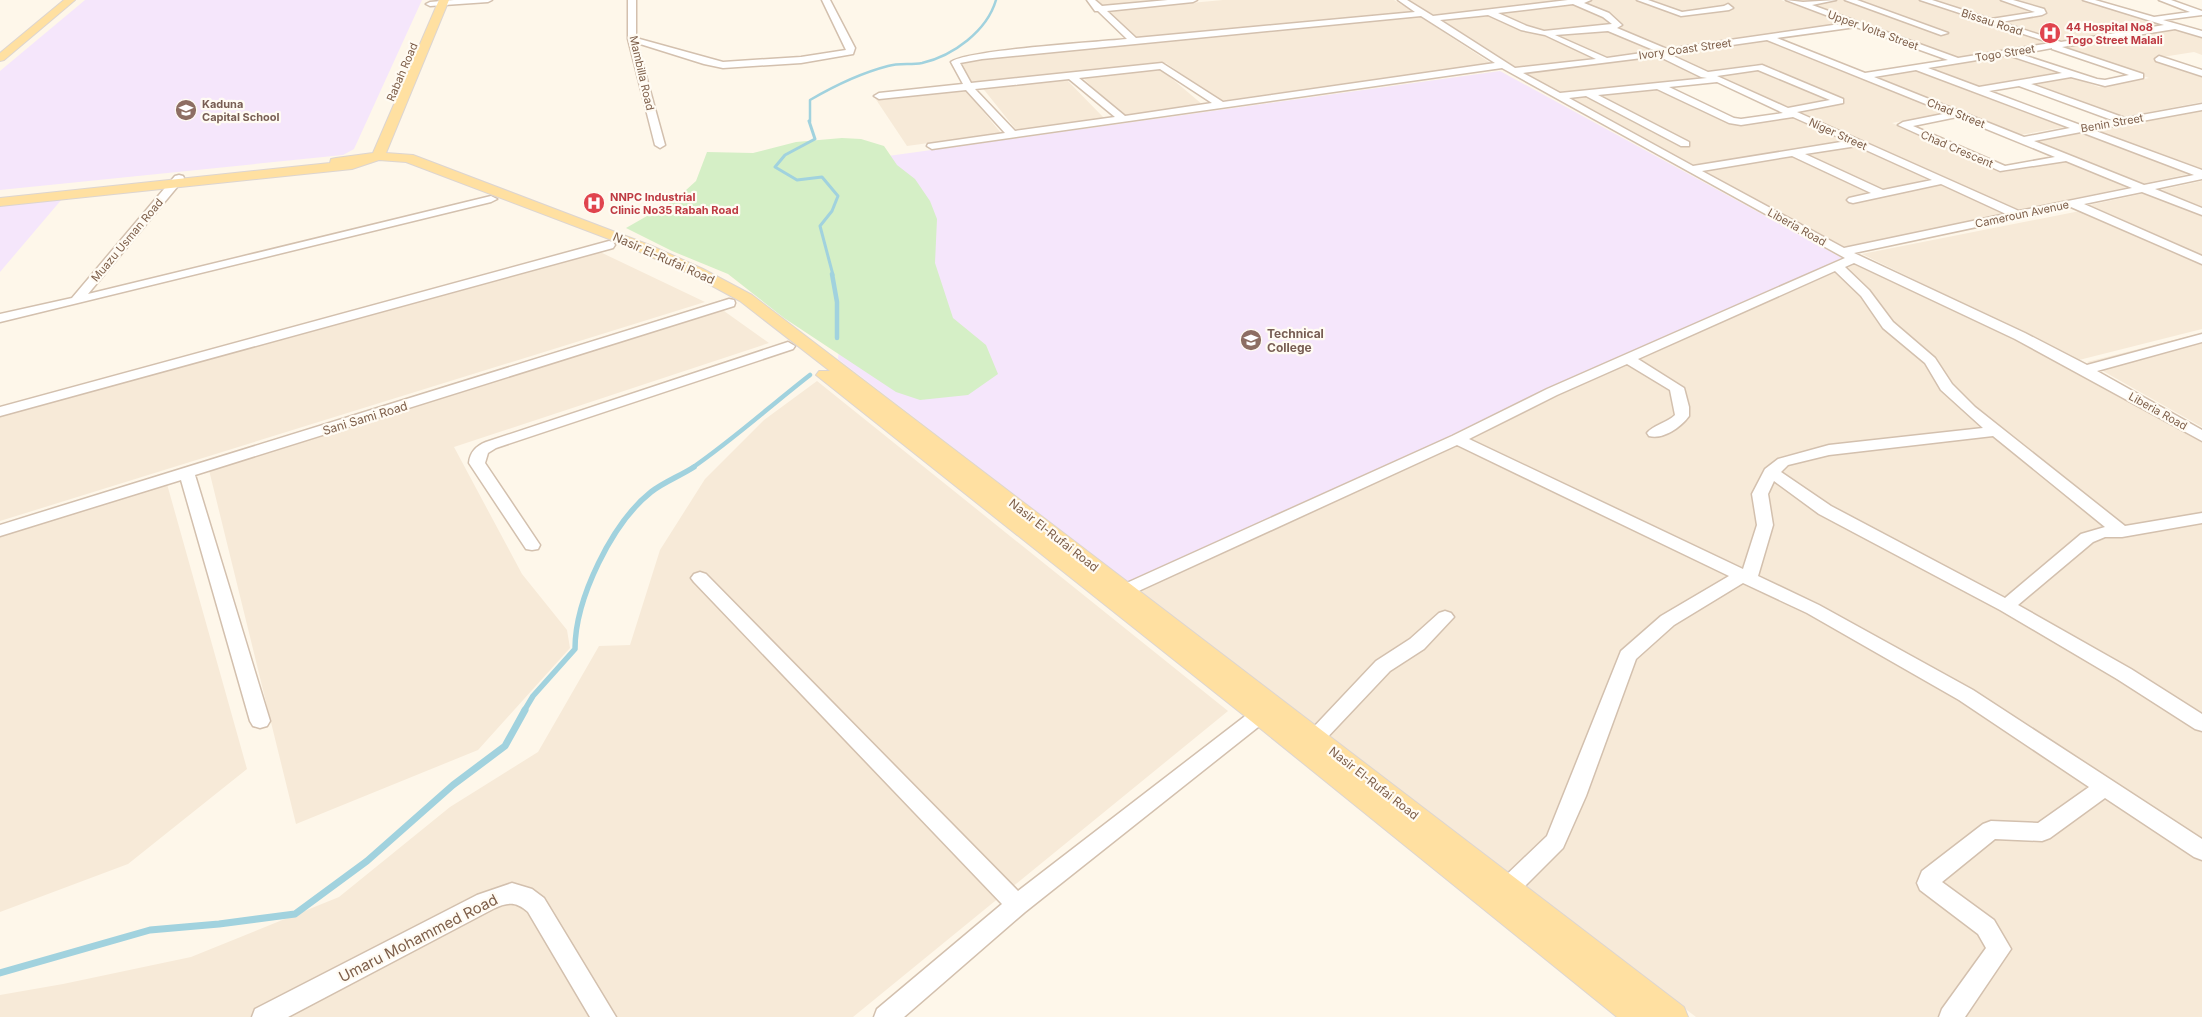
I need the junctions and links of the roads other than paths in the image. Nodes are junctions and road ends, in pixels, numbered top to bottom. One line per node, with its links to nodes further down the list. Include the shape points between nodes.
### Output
1 (59, 0): 41 (main road)
2 (70, 0): 45 (main road)
3 (488, 0): 20 (street)
4 (632, 0): 36 (street, Mambilla Road)
5 (826, 0): 36 (street, via 851,48 850,52 801,60 723,65)
6 (1091, 0): 25 (street)
7 (1194, 0): 25 (street)
8 (1402, 0): 27 (street, Liberia Road)
9 (1544, 0): 22 (street)
10 (1587, 0): 21 (street)
11 (1641, 0): 12 (street, via 1681,14 1729,8)
12 (1714, 0)
13 (1790, 0): 23 (street, Upper Volta Street)
14 (1832, 0): 23 (street)
15 (1849, 0): 37 (street, via 1944,33)
16 (1924, 0): 29 (street, Bissau Road)
17 (2005, 0): 29 (street, via 2042,12)
18 (2087, 0): 28 (street)
19 (2163, 0): 26 (street)
20 (437, 2): 42 (main road, Rabah Road); 64 (main road, Rabah Road)
21 (1575, 2): 22 (street); 32 (street, via 1606,15 1618,25)
22 (1553, 4): 24 (street, via 1501,11)
23 (1802, 4): 30 (street, Upper Volta Street)
24 (1487, 8): 27 (street); 33 (street, via 1524,28)
25 (1098, 10): 38 (street)
26 (2201, 13): 28 (street)
27 (1428, 16): 38 (street); 50 (street, Liberia Road)
28 (2150, 18): 31 (street)
29 (1990, 21): 39 (street, Bissau Road)
30 (1857, 24): 35 (street, Ivory Coast Street); 37 (street, Upper Volta Street)
31 (2175, 26): 34 (street); 39 (street, Togo Street)
32 (1609, 28): 33 (street); 44 (street)
33 (1547, 34): 48 (street)
34 (2202, 34)
35 (1767, 37): 44 (street, Ivory Coast Street); 55 (street, Chad Street)
36 (632, 39): 77 (street, Mambilla Road)
37 (1901, 40): 47 (street, Upper Volta Street)
38 (1134, 41): 58 (street, via 982,56 955,62)
39 (2061, 44): 40 (street, Togo Street)
40 (2050, 46): 43 (street, Togo Street); 54 (street, via 2140,76 2105,83)
41 (0, 48)
42 (411, 49)
43 (2008, 52): 47 (street, Togo Street); 54 (street)
44 (1662, 53): 48 (street, Ivory Coast Street); 53 (street, Niger Street)
45 (0, 58)
46 (2159, 59): 51 (street)
47 (1956, 60): 49 (street, Togo Street)
48 (1606, 61): 50 (street, Ivory Coast Street)
49 (1914, 66): 55 (street, Togo Street); 60 (street)
50 (1508, 68): 63 (street, Liberia Road); 66 (street, Ivory Coast Street)
51 (2202, 73)
52 (1070, 75): 58 (street); 66 (street, via 1162,66); 70 (street)
53 (1704, 75): 56 (street, Niger Street); 68 (street, via 1759,67 1841,100)
54 (2070, 75): 57 (street)
55 (1864, 76): 69 (street, Chad Street)
56 (1715, 80): 59 (street); 68 (street, Niger Street)
57 (2019, 83): 60 (street); 71 (street)
58 (968, 86): 62 (street); 73 (street)
59 (1658, 86): 61 (street); 68 (street, via 1732,121)
60 (1976, 90): 72 (street)
61 (1587, 93): 63 (street); 79 (street, via 1684,144)
62 (879, 96)
63 (1560, 96): 79 (street, Liberia Road)
64 (402, 102): 65 (main road); 76 (main road, Rabah Road)
65 (388, 103)
66 (1221, 105): 70 (street, Ivory Coast Street)
67 (2202, 107): 71 (street, Benin Street)
68 (1790, 113): 75 (street, Niger Street)
69 (1958, 114): 74 (street, Chad Street); 83 (street, Chad Crescent, via 1903,125 2004,169)
70 (1123, 119): 73 (street, Ivory Coast Street)
71 (2124, 121): 72 (street, Benin Street)
72 (2082, 129): 74 (street, Benin Street); 87 (street)
73 (1013, 135): 78 (street, Ivory Coast Street)
74 (2022, 140): 83 (street, Chad Street)
75 (1856, 142): 81 (street); 88 (street, Niger Street)
76 (385, 143): 80 (main road, Rabah Road); 82 (main road)
77 (660, 145)
78 (932, 146)
79 (1656, 149): 86 (street, Liberia Road)
80 (374, 150): 82 (main road, Nasir El-Rufai Road); 84 (main road); 85 (main road, Nasir El-Rufai Road); 89 (main road, Nasir El-Rufai Road, via 336,162)
81 (1794, 153): 86 (street); 91 (street)
82 (408, 158): 109 (main road, Nasir El-Rufai Road, via 588,226 712,278 746,298)
83 (2066, 158): 90 (street, Chad Street)
84 (352, 165): 85 (main road); 89 (main road)
85 (394, 168): 93 (main road, Nasir El-Rufai Road, via 414,171)
86 (1692, 169): 100 (street, Liberia Road)
87 (2202, 175): 90 (street, Cameroun Avenue)
88 (1942, 181): 91 (street); 98 (street, Niger Street)
89 (176, 182): 92 (main road); 95 (main road); 102 (street, Muazu Usman Road)
90 (2144, 189): 96 (street, Cameroun Avenue); 97 (street, Chad Street)
91 (1882, 194): 94 (street)
92 (0, 197)
93 (491, 199): 99 (main road, Nasir El-Rufai Road); 102 (street)
94 (1853, 200)
95 (0, 202)
96 (2074, 204): 98 (street, Cameroun Avenue); 101 (street)
97 (2202, 212)
98 (2018, 215): 100 (street, Cameroun Avenue)
99 (609, 245): 103 (main road, Nasir El-Rufai Road, via 667,269); 110 (street)
100 (1844, 258): 107 (street, Cameroun Avenue); 108 (street, Liberia Road, via 2020,336); 111 (street, via 1888,326 1930,361 1946,387)
101 (2202, 260)
102 (76, 301): 104 (street)
103 (729, 303): 106 (main road, Nasir El-Rufai Road); 116 (street, Sani Sami Road)
104 (0, 318)
105 (2202, 338): 108 (street)
106 (788, 346): 109 (main road, Nasir El-Rufai Road); 120 (street, via 481,450 477,456 478,463)
107 (1627, 358): 112 (street, via 1677,388 1682,416 1672,425); 114 (street, Cameroun Avenue)
108 (2085, 370): 113 (street, Liberia Road)
109 (879, 408): 123 (main road, Nasir El-Rufai Road); 126 (main road, Nasir El-Rufai Road)
110 (0, 412)
111 (1996, 431): 115 (street, via 1829,450 1783,462); 119 (street)
112 (1654, 433)
113 (2202, 436)
114 (1457, 439): 121 (street); 123 (street, Cameroun Avenue)
115 (1771, 472): 121 (street, via 1760,494 1765,525); 124 (street, via 1825,510)
116 (187, 474): 118 (street, Sani Sami Road); 127 (street)
117 (2202, 518): 119 (street)
118 (0, 531)
119 (2122, 532): 124 (street, via 2103,532 2087,538)
120 (532, 545)
121 (1746, 577): 130 (street, via 1813,609 1966,695); 132 (street, via 1660,625 1628,656 1555,842)
122 (700, 578): 133 (street)
123 (1126, 590): 129 (main road, Nasir El-Rufai Road)
124 (2006, 606): 128 (street, via 2124,674)
125 (1445, 618): 129 (street, via 1416,644 1383,666)
126 (1260, 715): 132 (main road, Nasir El-Rufai Road); 133 (street)
127 (260, 721)
128 (2202, 724)
129 (1315, 738): 132 (main road, Nasir El-Rufai Road)
130 (2105, 786): 131 (street); 139 (street, via 2042,832 1991,830 1930,878 1928,883 1932,888 1986,926 1999,948)
131 (2202, 851)
132 (1515, 901): 137 (main road, Nasir El-Rufai Road); 138 (main road, Nasir El-Rufai Road)
133 (1017, 905): 136 (street)
134 (264, 1017): 135 (street, Umaru Mohammed Road, via 485,902 511,892 527,895 536,905)
135 (604, 1017)
136 (886, 1017)
137 (1640, 1017)
138 (1673, 1017)
139 (1951, 1017)

